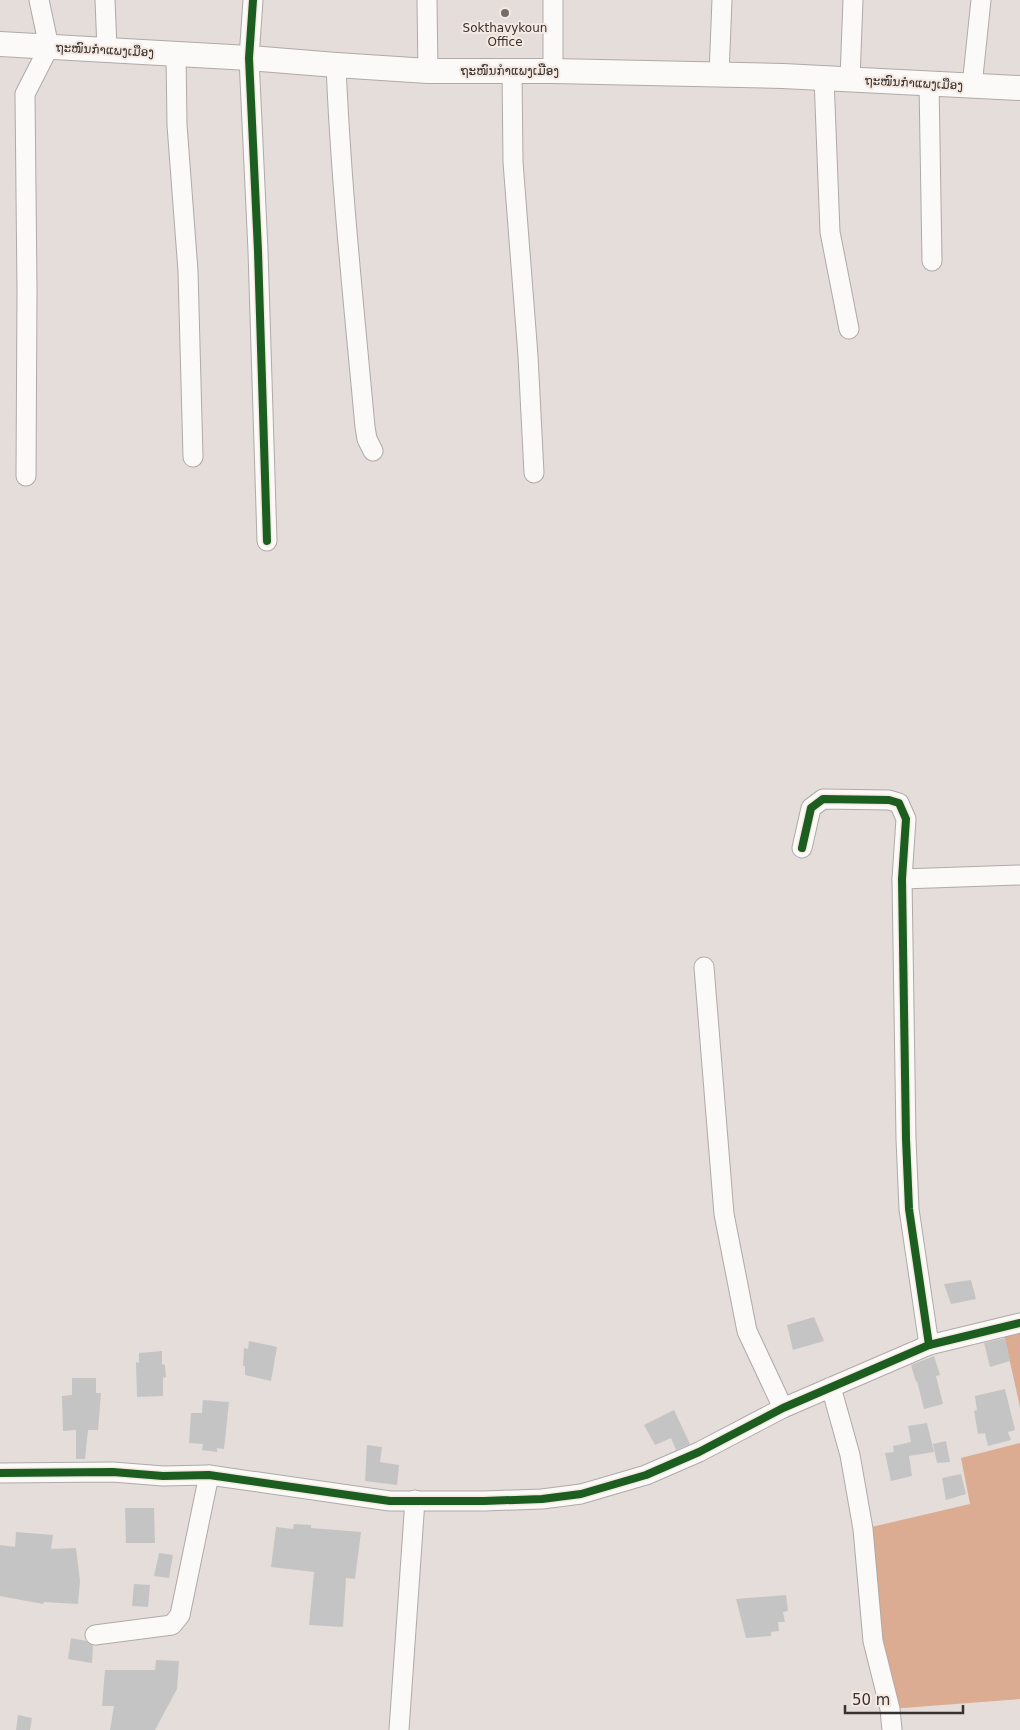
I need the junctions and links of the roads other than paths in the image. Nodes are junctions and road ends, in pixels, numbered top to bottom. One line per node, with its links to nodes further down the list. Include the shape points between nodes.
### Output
1 (39, 0): 10 (street)
2 (105, 0): 11 (street)
3 (253, 0): 13 (street)
4 (428, 0): 15 (street)
5 (553, 0): 16 (street)
6 (722, 0): 18 (street)
7 (853, 0): 20 (street)
8 (981, 0): 22 (street)
9 (0, 44): 10 (main road, ຖະໜົນກຳແພງເມືອງ)
10 (49, 47): 11 (main road, ຖະໜົນກຳແພງເມືອງ); 29 (street, via 25,94)
11 (107, 49): 12 (main road, ຖະໜົນກຳແພງເມືອງ)
12 (176, 54): 13 (main road, ຖະໜົນກຳແພງເມືອງ); 27 (street, via 177,125 188,270)
13 (249, 58): 14 (main road, ຖະໜົນກຳແພງເມືອງ); 30 (street)
14 (336, 66): 15 (main road, ຖະໜົນກຳແພງເມືອງ); 26 (street, via 363,407 367,439)
15 (428, 71): 17 (main road, ຖະໜົນກຳແພງເມືອງ)
16 (553, 71): 17 (main road, ຖະໜົນກຳແພງເມືອງ); 18 (main road, ຖະໜົນກຳແພງເມືອງ)
17 (512, 72): 28 (street, via 513,162)
18 (719, 74): 19 (main road, ຖະໜົນກຳແພງເມືອງ)
19 (824, 78): 20 (main road, ຖະໜົນກຳແພງເມືອງ); 25 (street, via 830,232)
20 (850, 79): 21 (main road, ຖະໜົນກຳແພງເມືອງ)
21 (929, 83): 22 (main road, ຖະໜົນກຳແພງເມືອງ); 24 (street)
22 (972, 86): 23 (main road, ຖະໜົນກຳແພງເມືອງ)
23 (1020, 88)
24 (932, 261)
25 (848, 329)
26 (373, 451)
27 (193, 457)
28 (534, 473)
29 (26, 476)
30 (267, 541)
31 (802, 848): 33 (street, via 811,808 824,799 894,801 899,803 906,819)
32 (1020, 875): 33 (street)
33 (902, 879): 36 (street, via 908,1209)
34 (704, 967): 38 (street, via 724,1214 747,1330)
35 (1020, 1323): 36 (street)
36 (929, 1345): 37 (street)
37 (831, 1386): 38 (street); 44 (street, via 850,1455 863,1529 873,1641)
38 (783, 1408): 41 (street, via 672,1464 581,1494 542,1499)
39 (0, 1473): 40 (street)
40 (210, 1475): 41 (street, via 390,1500); 42 (street, via 180,1615 172,1625)
41 (415, 1500): 43 (street)
42 (95, 1635)
43 (399, 1730)
44 (892, 1730)

